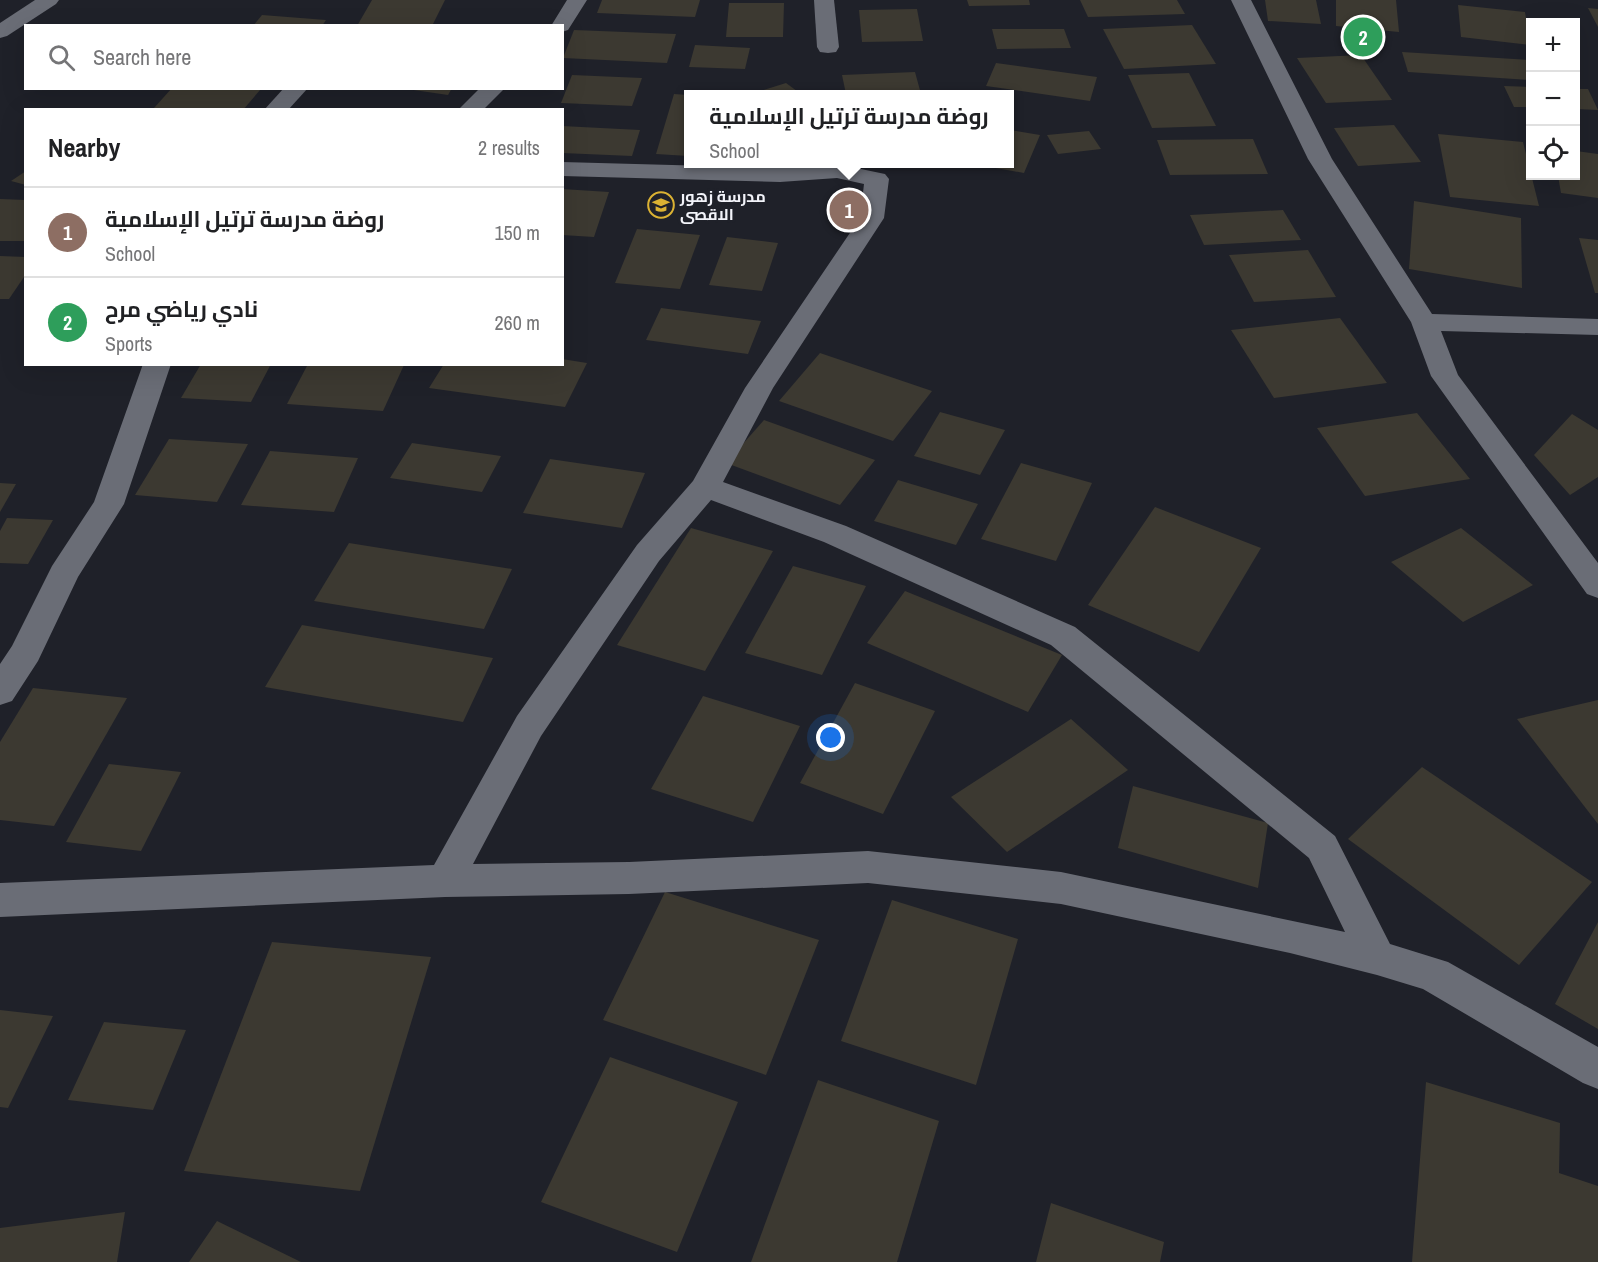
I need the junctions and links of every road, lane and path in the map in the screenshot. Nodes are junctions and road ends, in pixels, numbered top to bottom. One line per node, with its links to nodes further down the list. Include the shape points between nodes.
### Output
1 (49, 0): 6 (street)
2 (577, 0): 5 (street)
3 (824, 0): 7 (street)
4 (1241, 0): 13 (street, via 1320,159)
5 (562, 24)
6 (0, 32)
7 (828, 47)
8 (295, 90): 10 (street)
9 (492, 90): 11 (street)
10 (277, 108)
11 (471, 108)
12 (564, 169): 16 (street, via 780,175 837,171 877,179 872,218 759,388)
13 (1424, 322): 14 (street); 17 (street, via 1445,376)
14 (1598, 327)
15 (156, 366): 18 (street, via 109,504 63,574 26,652)
16 (705, 487): 19 (street, via 648,553 529,726); 21 (street, via 834,534 1063,636 1322,847)
17 (1596, 580)
18 (0, 692)
19 (445, 881): 20 (street); 21 (street, via 628,878 868,867 1061,888)
20 (0, 900)
21 (1377, 957): 22 (street, via 1434,975)
22 (1598, 1069)

